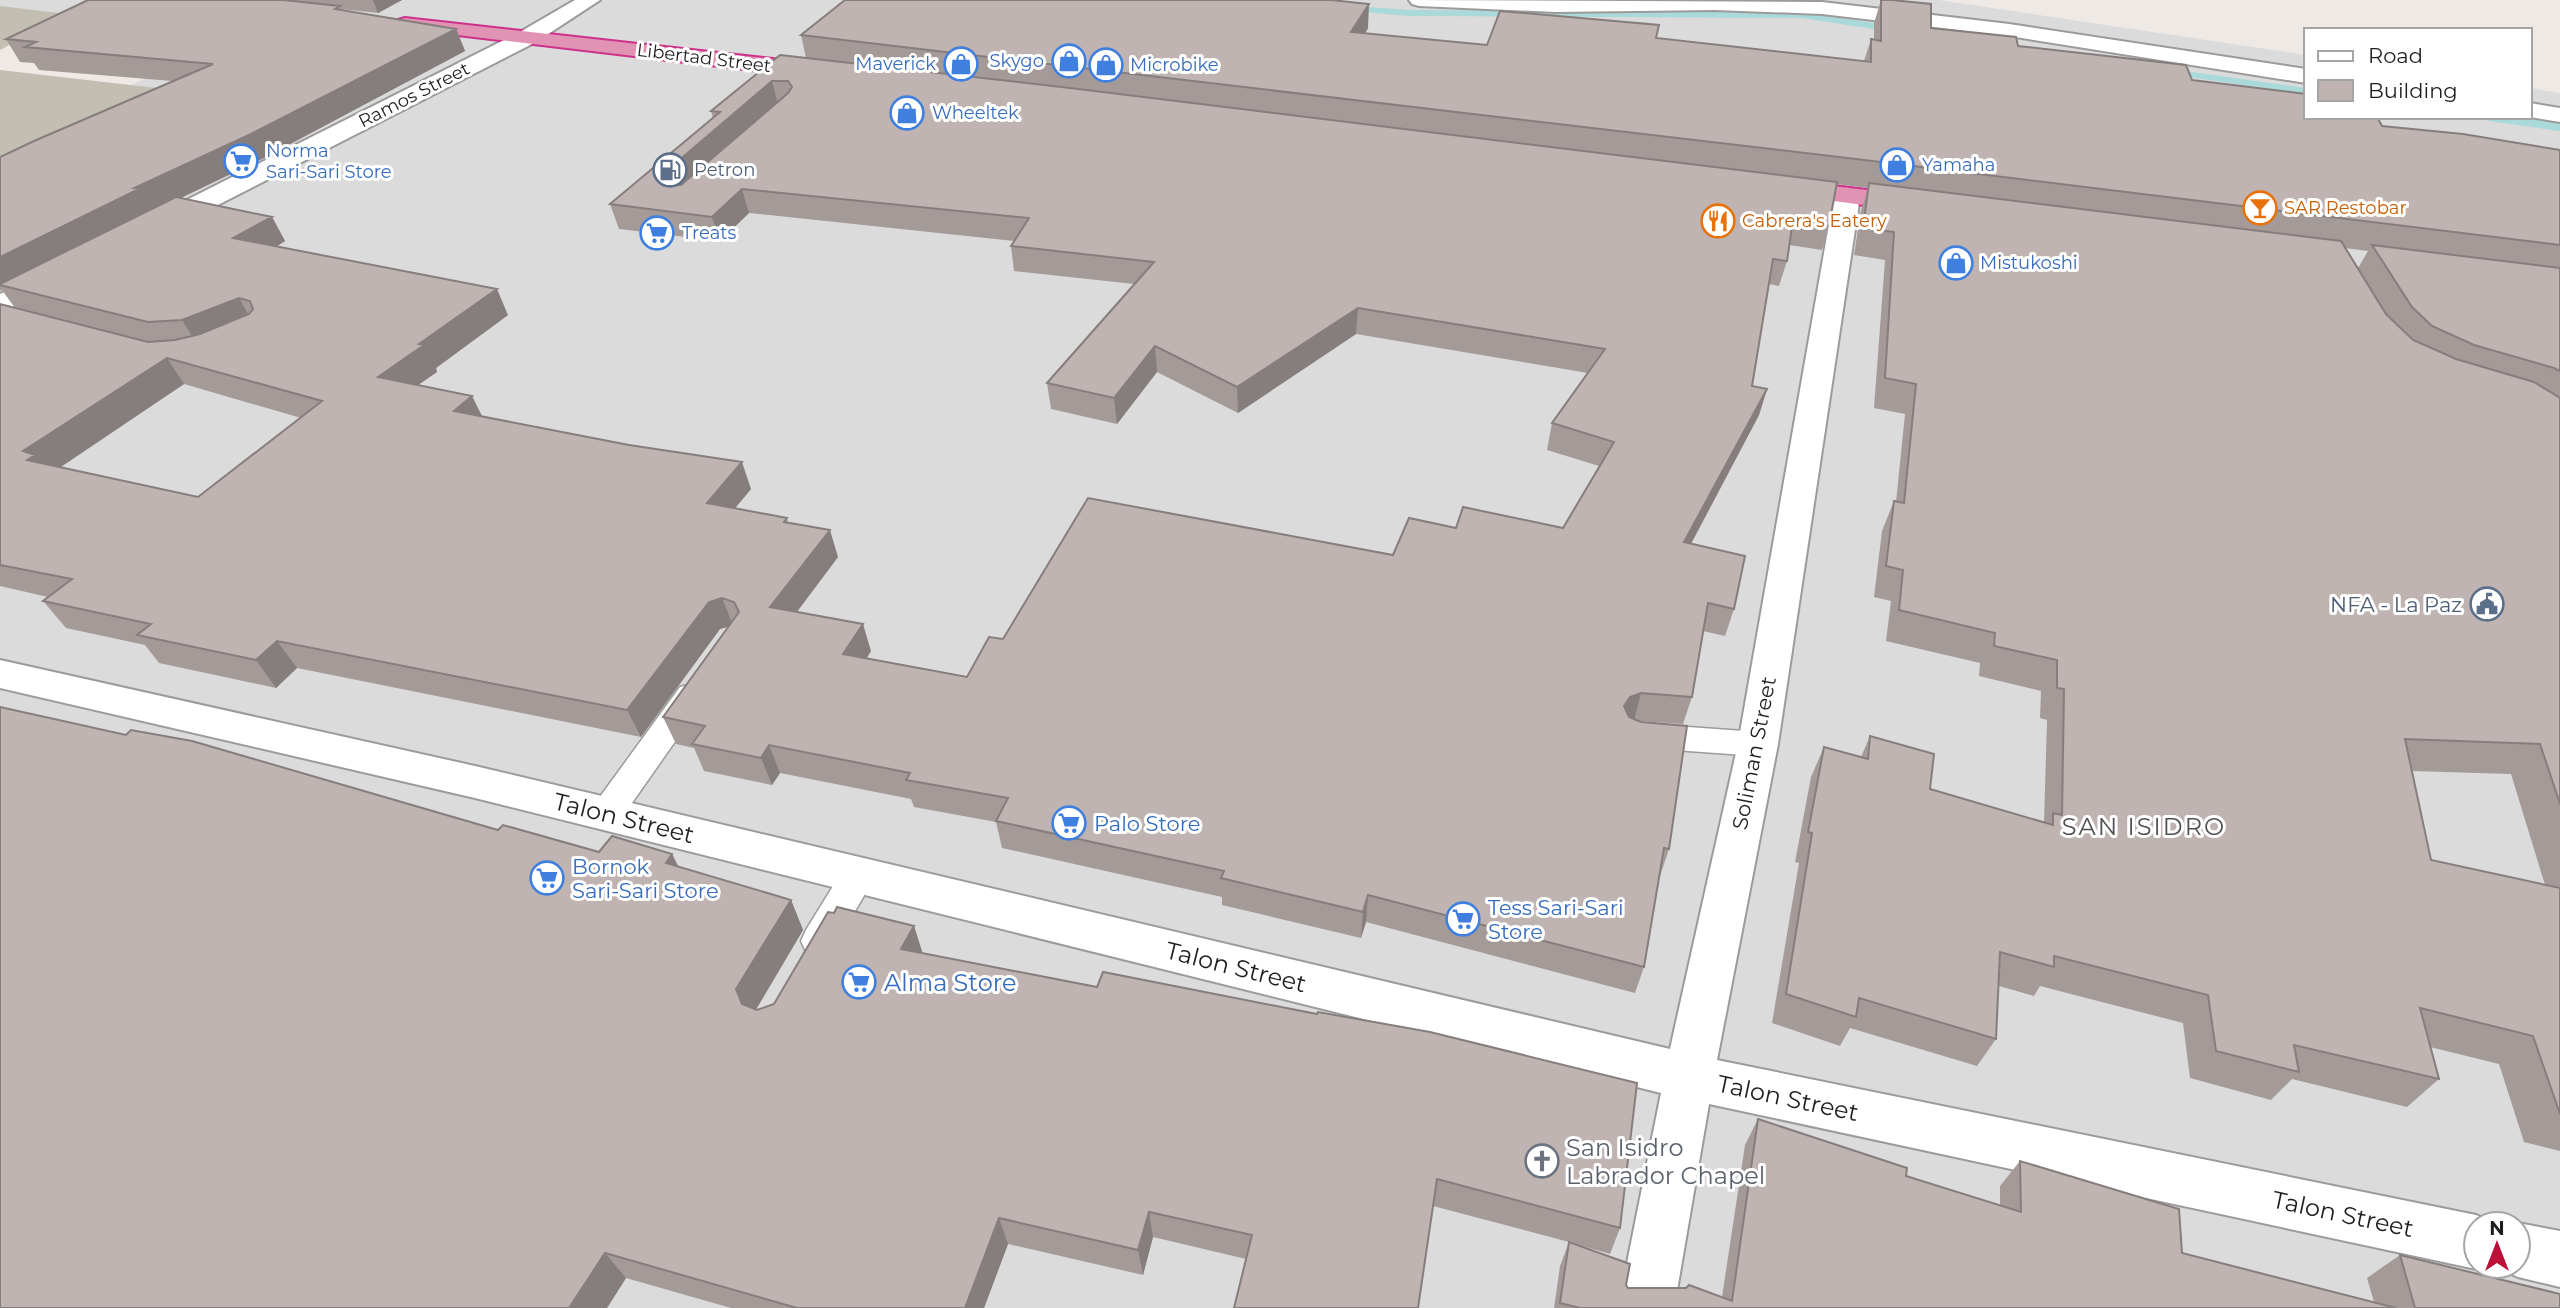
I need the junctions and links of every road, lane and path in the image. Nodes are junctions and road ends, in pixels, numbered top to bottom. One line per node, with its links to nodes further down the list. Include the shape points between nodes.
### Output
1 (590, 0): 4 (street, Ramos Street)
2 (1419, 0): 6 (street, via 1822,8 2009,30)
3 (382, 22): 4 (highway, Libertad Street)
4 (528, 37): 5 (highway, Libertad Street); 12 (street, Ramos Street)
5 (843, 74)
6 (2304, 76)
7 (2532, 110): 8 (street)
8 (2560, 115)
9 (1755, 184): 10 (highway)
10 (1847, 195): 11 (highway); 18 (street, Soliman Street)
11 (1944, 208)
12 (135, 237)
13 (74, 268): 14 (street)
14 (4, 313)
15 (709, 671): 19 (lane)
16 (0, 674): 19 (street, Talon Street)
17 (1635, 735): 18 (lane)
18 (1758, 744): 22 (street, Soliman Street)
19 (606, 814): 20 (street, Talon Street)
20 (858, 875): 21 (lane); 22 (street, Talon Street)
21 (805, 964)
22 (1689, 1077): 23 (street, Talon Street); 26 (street, Soliman Street)
23 (2462, 1239)
24 (2532, 1254): 25 (street)
25 (2560, 1259)
26 (1646, 1308)

